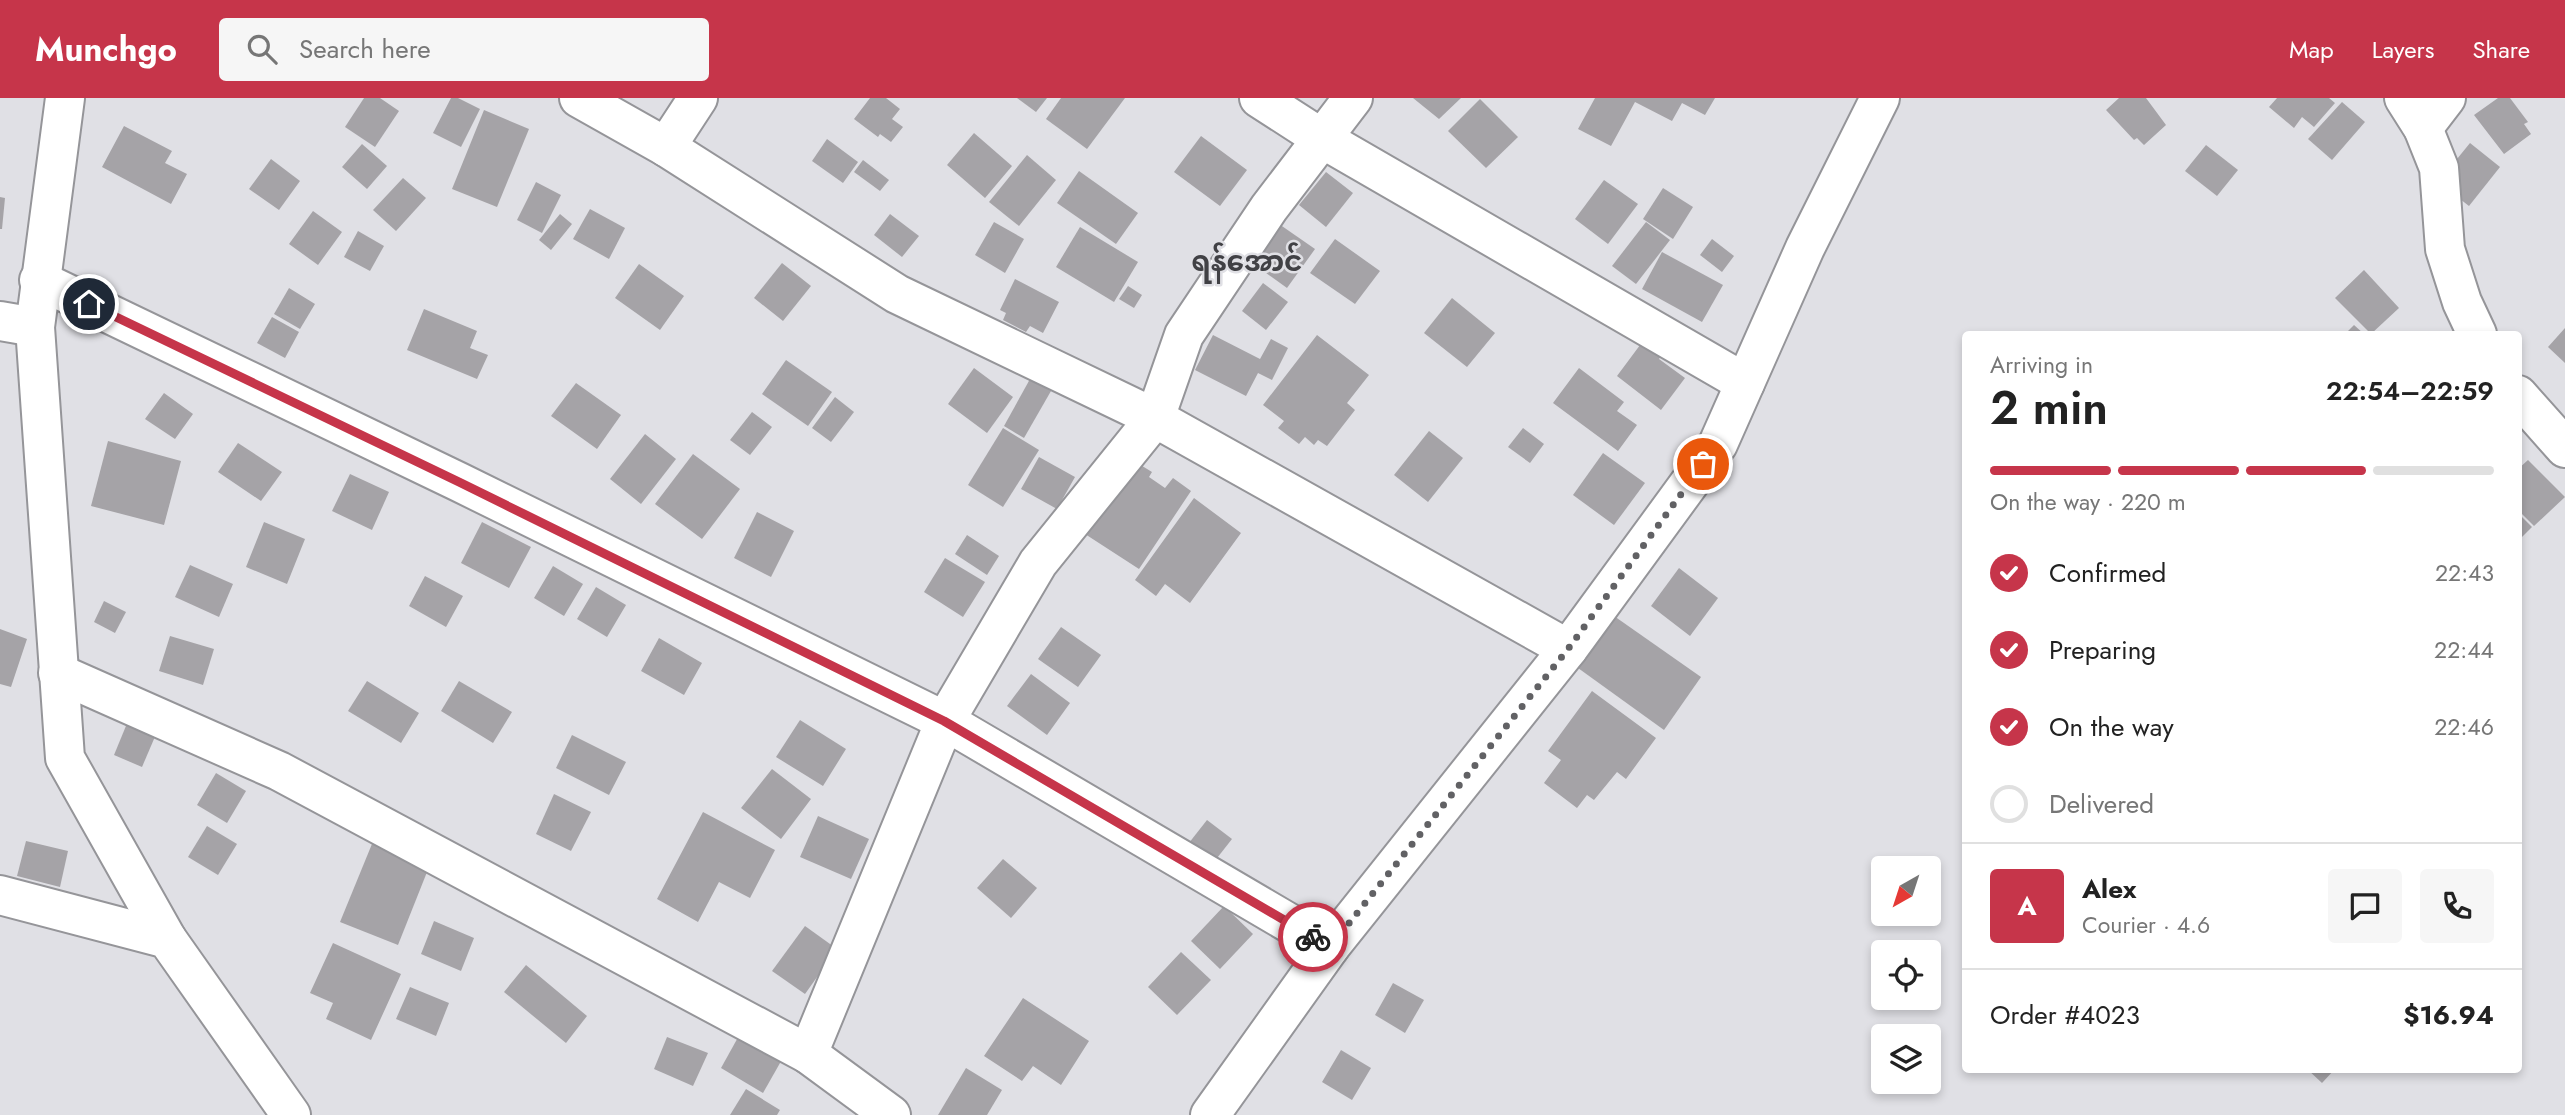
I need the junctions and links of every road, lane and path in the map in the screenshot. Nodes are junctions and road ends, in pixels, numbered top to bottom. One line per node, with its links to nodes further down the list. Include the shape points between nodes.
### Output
1 (65, 98): 10 (street)
2 (579, 98): 9 (street)
3 (698, 98): 9 (street)
4 (1259, 98): 8 (street)
5 (1353, 98): 8 (street)
6 (1880, 98): 13 (street, via 1805,248)
7 (2424, 108): 12 (street, via 2439,168 2445,249)
8 (1321, 138): 13 (street); 15 (street, via 1184,335)
9 (666, 147): 15 (street, via 897,293)
10 (39, 280): 11 (street); 19 (street)
11 (17, 324): 18 (street)
12 (2476, 331)
13 (1745, 383): 17 (street, via 1718,444)
14 (2522, 400): 16 (street)
15 (1155, 418): 17 (street); 19 (street, via 1038,562)
16 (2565, 448)
17 (1568, 649): 22 (street)
18 (58, 673): 21 (street, via 65,758); 23 (street, via 279,771)
19 (944, 721): 22 (street); 23 (street)
20 (0, 895): 21 (street)
21 (167, 939): 24 (street)
22 (1330, 947): 26 (street)
23 (808, 1054): 25 (street)
24 (291, 1115)
25 (891, 1115)
26 (1210, 1115)

